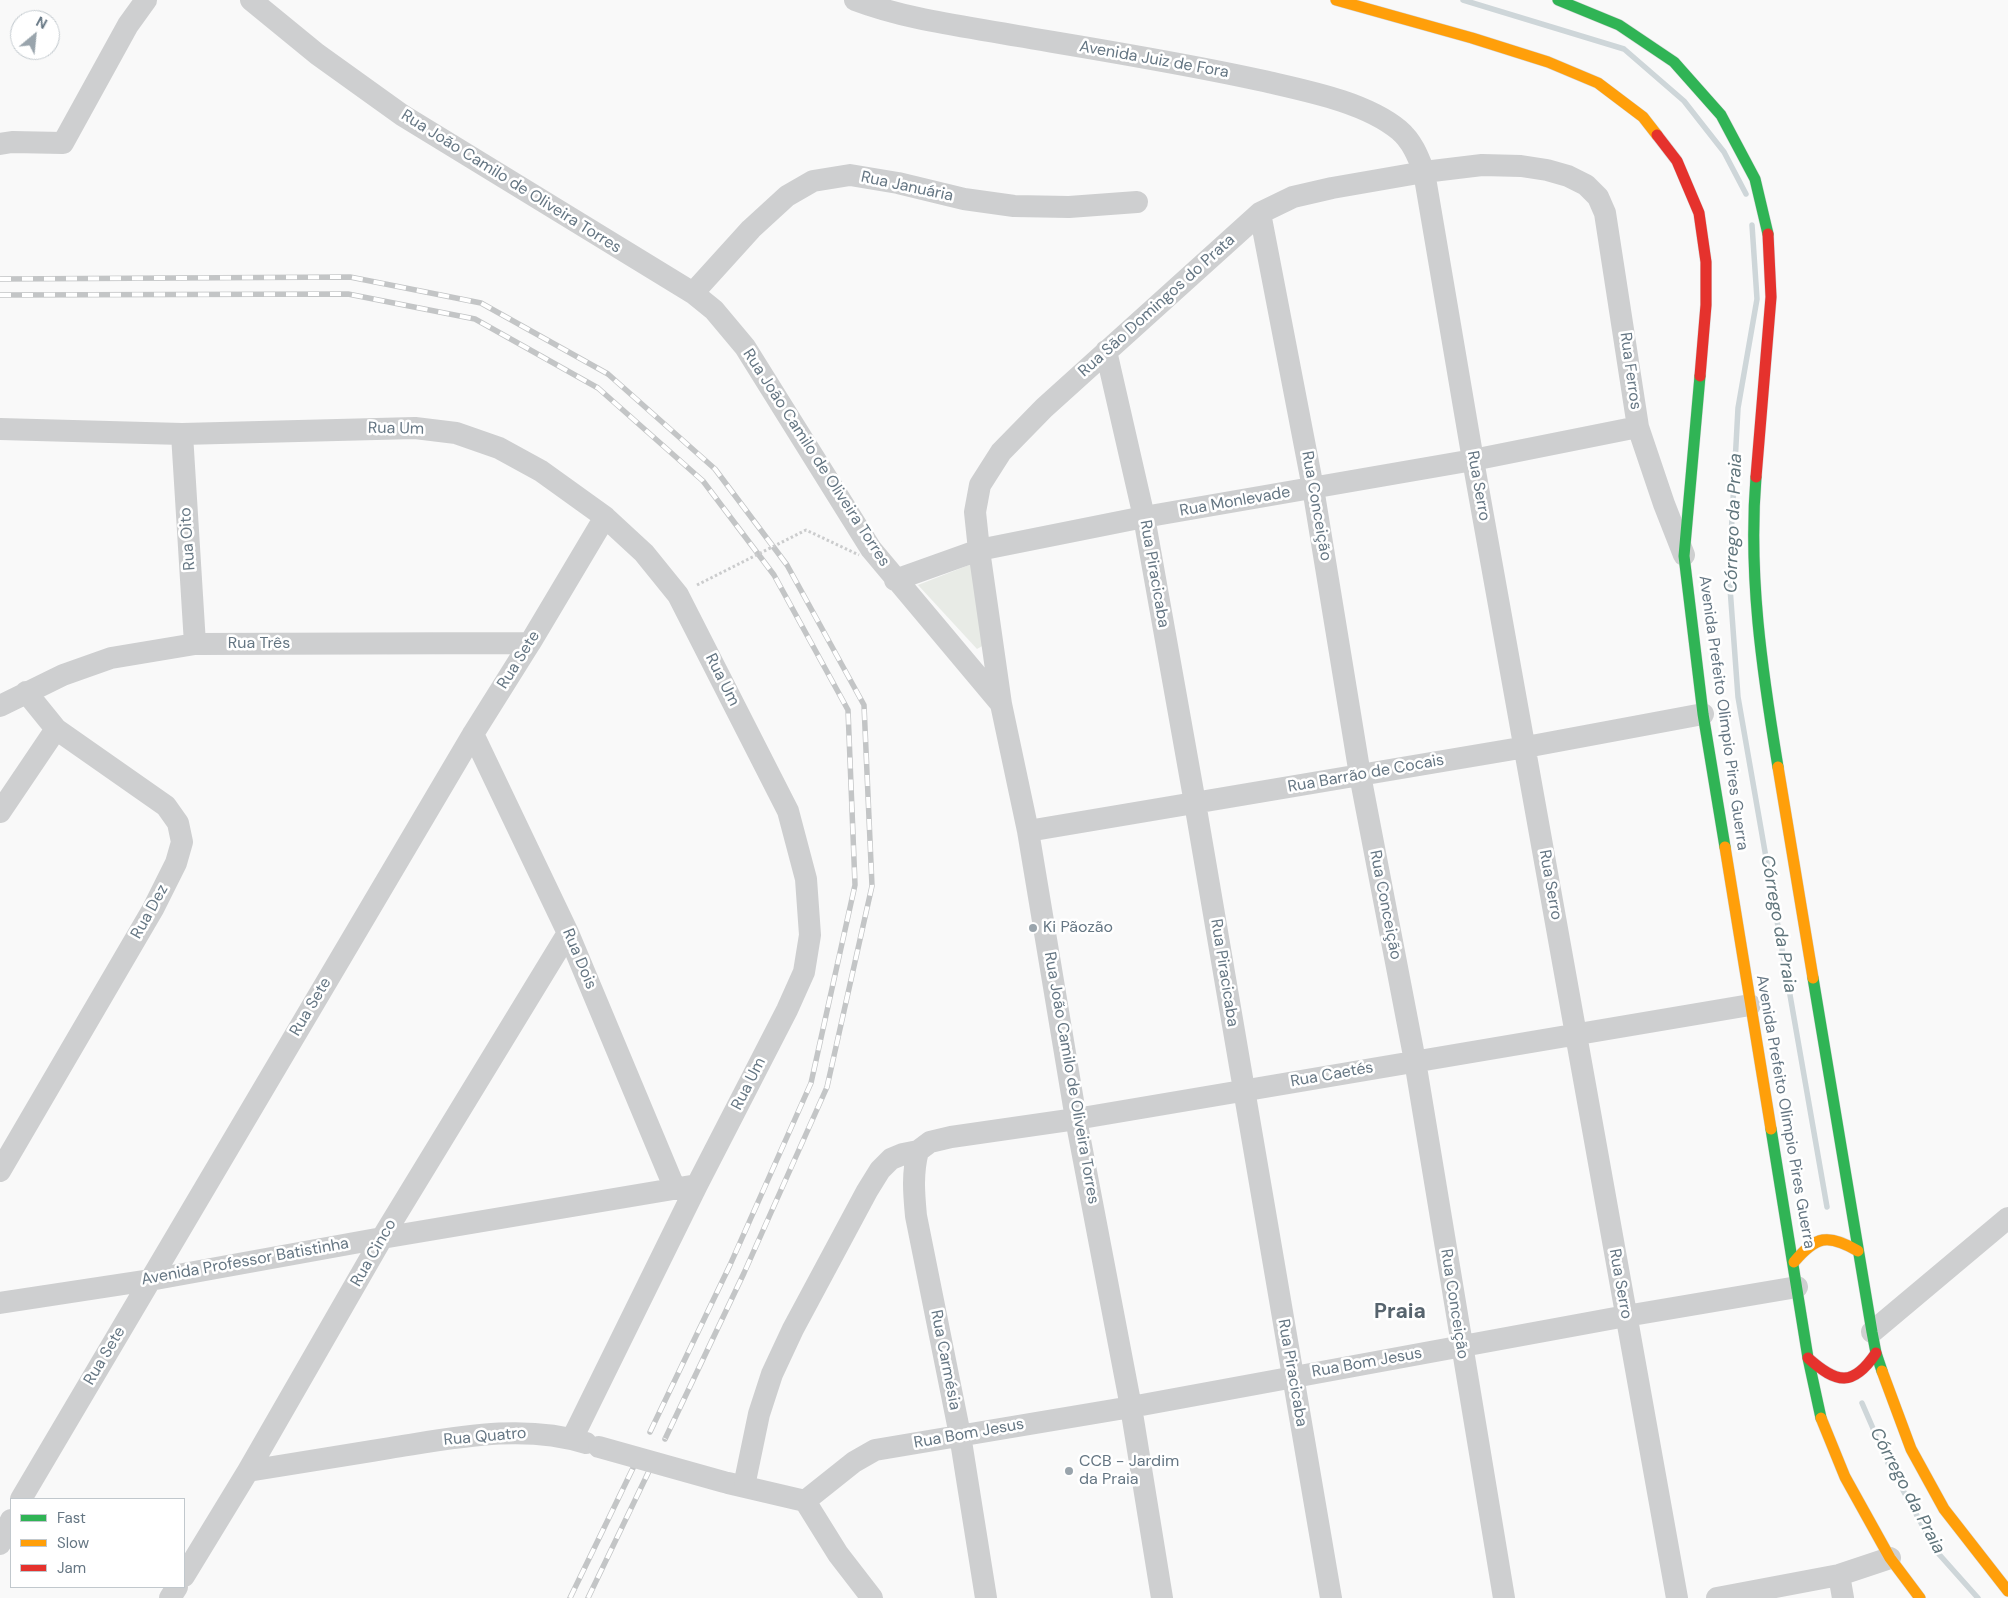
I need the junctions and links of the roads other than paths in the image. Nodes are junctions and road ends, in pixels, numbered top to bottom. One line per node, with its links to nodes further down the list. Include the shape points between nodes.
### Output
1 (146, 0): 6 (street, via 128,26 63,143)
2 (251, 0): 11 (street, Rua João Camilo de Oliveira Torres, via 317,54 402,115)
3 (856, 0): 7 (street, Avenida Juiz de Fora, via 919,19 1196,66 1348,103 1400,130 1414,146)
4 (1336, 0): 21 (main road, Avenida Prefeito Olimpio Pires Guerra, via 1548,62 1598,83 1643,117 1677,160 1699,212 1706,262 1706,305)
5 (1558, 0): 48 (main road, via 1618,25 1674,62 1721,115 1755,179 1768,236 1771,297 1753,527 1755,608 1764,686)
6 (0, 144)
7 (1424, 172): 8 (street, Rua São Domingos do Prata, via 1482,165 1521,166 1568,176); 10 (street, Rua São Domingos do Prata, via 1293,197); 16 (street, Rua Serro)
8 (1586, 185): 13 (street, Rua Ferros, via 1598,196 1605,212)
9 (1137, 202): 11 (street, Rua Januária, via 1069,207 1014,206 850,175 813,181 787,196 751,229)
10 (1260, 213): 12 (street, Rua São Domingos do Prata); 17 (street, Rua Conceição)
11 (693, 293): 22 (street, Rua João Camilo de Oliveira Torres, via 714,310 745,347 871,549)
12 (1106, 351): 18 (street, Rua Piracicaba); 20 (street, Rua São Domingos do Prata, via 1001,452 980,484 976,512)
13 (1638, 427): 16 (street, Rua Monlevade); 21 (street, Rua Ferros)
14 (0, 429): 15 (street, Rua Um)
15 (182, 434): 19 (street, Rua Um, via 415,428 456,433 499,448 541,471); 24 (street, Rua Oito)
16 (1473, 460): 17 (street, Rua Monlevade); 31 (street, Rua Serro)
17 (1314, 488): 18 (street, Rua Monlevade); 32 (street, Rua Conceição)
18 (1144, 517): 20 (street, Rua Monlevade); 33 (street, Rua Piracicaba)
19 (605, 518): 23 (street, Rua Sete); 44 (street, Rua Um, via 644,553 678,595 788,811 806,879 810,935 804,972)
20 (979, 550): 22 (street, Rua Monlevade); 26 (street, Rua São Domingos do Prata)
21 (1684, 556): 28 (main road, Avenida Prefeito Olimpio Pires Guerra)
22 (895, 580): 26 (street, Rua João Camilo de Oliveira Torres)
23 (530, 643): 24 (street, Rua Três); 30 (street, Rua Sete)
24 (195, 644): 25 (street, Rua Três, via 111,658)
25 (26, 692): 27 (street, Rua Três); 29 (street, Rua Dez)
26 (1001, 704): 35 (street, Rua João Camilo de Oliveira Torres)
27 (0, 706)
28 (1703, 714): 31 (street, Rua Barrão de Cocais); 37 (main road, Avenida Prefeito Olimpio Pires Guerra)
29 (56, 729): 34 (street); 43 (street, Rua Dez, via 166,806 178,823 182,842 176,863 153,909)
30 (473, 734): 36 (street, Rua Dois); 50 (street, Rua Sete)
31 (1526, 747): 32 (street, Rua Barrão de Cocais); 38 (street, Rua Serro)
32 (1360, 775): 33 (street, Rua Barrão de Cocais); 39 (street, Rua Conceição)
33 (1195, 803): 35 (street, Rua Barrão de Cocais); 40 (street, Rua Piracicaba)
34 (0, 812)
35 (1028, 831): 41 (street, Rua João Camilo de Oliveira Torres)
36 (568, 932): 45 (street, Rua Dois); 47 (street, Rua Cinco)
37 (1750, 1005): 38 (street, Rua Caetés); 49 (main road, Avenida Prefeito Olimpio Pires Guerra)
38 (1576, 1034): 39 (street, Rua Caetés); 53 (street, Rua Serro)
39 (1415, 1061): 40 (street, Rua Caetés); 55 (street, Rua Conceição)
40 (1243, 1090): 41 (street, Rua Caetés); 57 (street, Rua Piracicaba)
41 (1076, 1119): 42 (street, Rua Caetés, via 950,1137 930,1142); 58 (street, Rua João Camilo de Oliveira Torres)
42 (918, 1152): 59 (street, Rua Carmésia, via 913,1182 916,1216); 62 (street, Rua Caetés, via 891,1159 867,1191 772,1374)
43 (0, 1171)
44 (697, 1185): 45 (street, Avenida Professor Batistinha); 60 (street, Rua Um)
45 (675, 1189): 47 (street, Avenida Professor Batistinha)
46 (2008, 1218): 54 (street, via 1916,1294)
47 (382, 1238): 50 (street, Avenida Professor Batistinha); 61 (street, Rua Cinco)
48 (1858, 1251): 49 (main road, via 1830,1238 1809,1245); 54 (main road)
49 (1794, 1262): 51 (main road, Avenida Prefeito Olimpio Pires Guerra)
50 (150, 1280): 52 (street, Avenida Professor Batistinha); 63 (street, Rua Sete)
51 (1797, 1287): 53 (street, Rua Bom Jesus); 56 (main road, Avenida Prefeito Olimpio Pires Guerra)
52 (0, 1303)
53 (1626, 1316): 55 (street, Rua Bom Jesus); 76 (street, Rua Serro)
54 (1874, 1343): 56 (main road, via 1870,1364 1852,1379 1838,1379 1823,1372); 70 (main road, via 1911,1449 1944,1509)
55 (1461, 1346): 57 (street, Rua Bom Jesus); 75 (street, Rua Conceição)
56 (1808, 1358): 67 (main road, Avenida Prefeito Olimpio Pires Guerra, via 1823,1425 1845,1477)
57 (1293, 1376): 58 (street, Rua Bom Jesus); 74 (street, Rua Piracicaba)
58 (1131, 1407): 59 (street, Rua Bom Jesus); 73 (street, Rua João Camilo de Oliveira Torres)
59 (960, 1435): 64 (street, Rua Bom Jesus, via 874,1450); 72 (street, Rua Carmésia)
60 (572, 1439): 61 (street, Rua Quatro, via 528,1432 482,1435); 62 (street, Rua Quatro, bridge)
61 (248, 1471): 68 (street, Rua Cinco)
62 (734, 1484): 64 (street, Rua Quatro)
63 (22, 1498)
64 (805, 1501): 71 (street, via 838,1554)
65 (10, 1522): 66 (street)
66 (0, 1544)
67 (1890, 1558): 69 (street); 79 (main road, Avenida Prefeito Olimpio Pires Guerra)
68 (185, 1574)
69 (1839, 1575): 77 (street); 78 (street)
70 (2008, 1590)
71 (872, 1598)
72 (986, 1598)
73 (1162, 1598)
74 (1331, 1598)
75 (1504, 1598)
76 (1677, 1598)
77 (1717, 1598)
78 (1843, 1598)
79 (1920, 1598)

